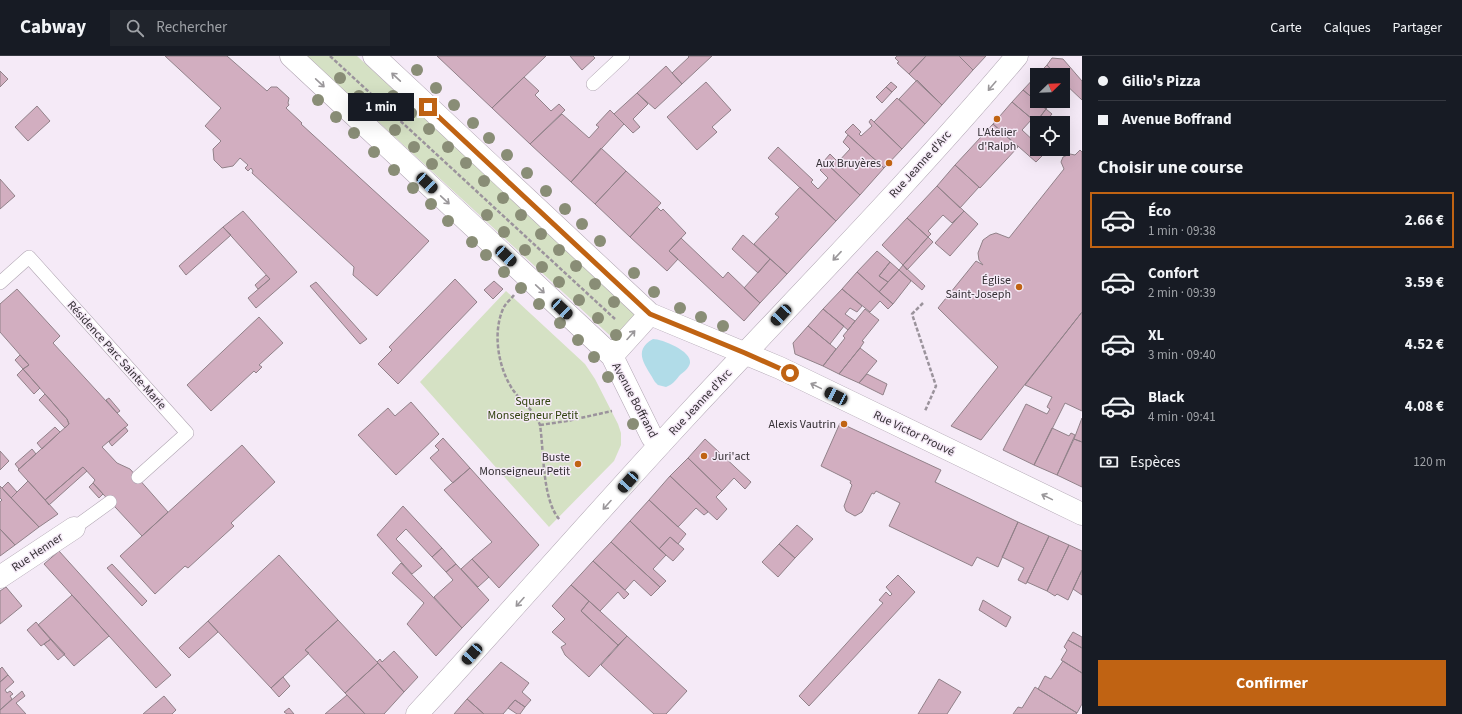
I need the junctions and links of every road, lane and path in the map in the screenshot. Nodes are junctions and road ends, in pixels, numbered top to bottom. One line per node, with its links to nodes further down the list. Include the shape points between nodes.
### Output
1 (291, 56): 13 (street, Avenue Boffrand, one-way to 13)
2 (330, 56): 11 (path)
3 (374, 56): 10 (street, one-way to 3)
4 (623, 56): 6 (lane)
5 (1017, 56): 12 (street, Rue Jeanne d'Arc, one-way to 12, via 868,222)
6 (593, 84)
7 (0, 283): 18 (lane, Résidence Parc Sainte-Marie, via 29,257 187,432)
8 (516, 291): 15 (path, via 504,306 500,320 499,353 507,381 537,418)
9 (923, 303): 16 (path, via 912,314 936,386)
10 (650, 314): 11 (street, Avenue Boffrand); 12 (street)
11 (632, 334): 13 (street, Avenue Boffrand, one-way to 11)
12 (745, 353): 16 (street, Rue Victor Prouvé, one-way to 12); 17 (street, Rue Jeanne d'Arc)
13 (612, 356): 17 (street, Avenue Boffrand, via 652,437)
14 (618, 409): 15 (path)
15 (540, 426): 21 (path, via 546,480 553,511)
16 (915, 434): 20 (street, Rue Victor Prouvé, one-way to 16)
17 (660, 444): 24 (street, Rue Jeanne d'Arc, one-way to 24)
18 (138, 477)
19 (110, 502): 22 (lane)
20 (1082, 514)
21 (563, 523)
22 (74, 528): 23 (street, Rue Henner)
23 (0, 577)
24 (417, 714)

